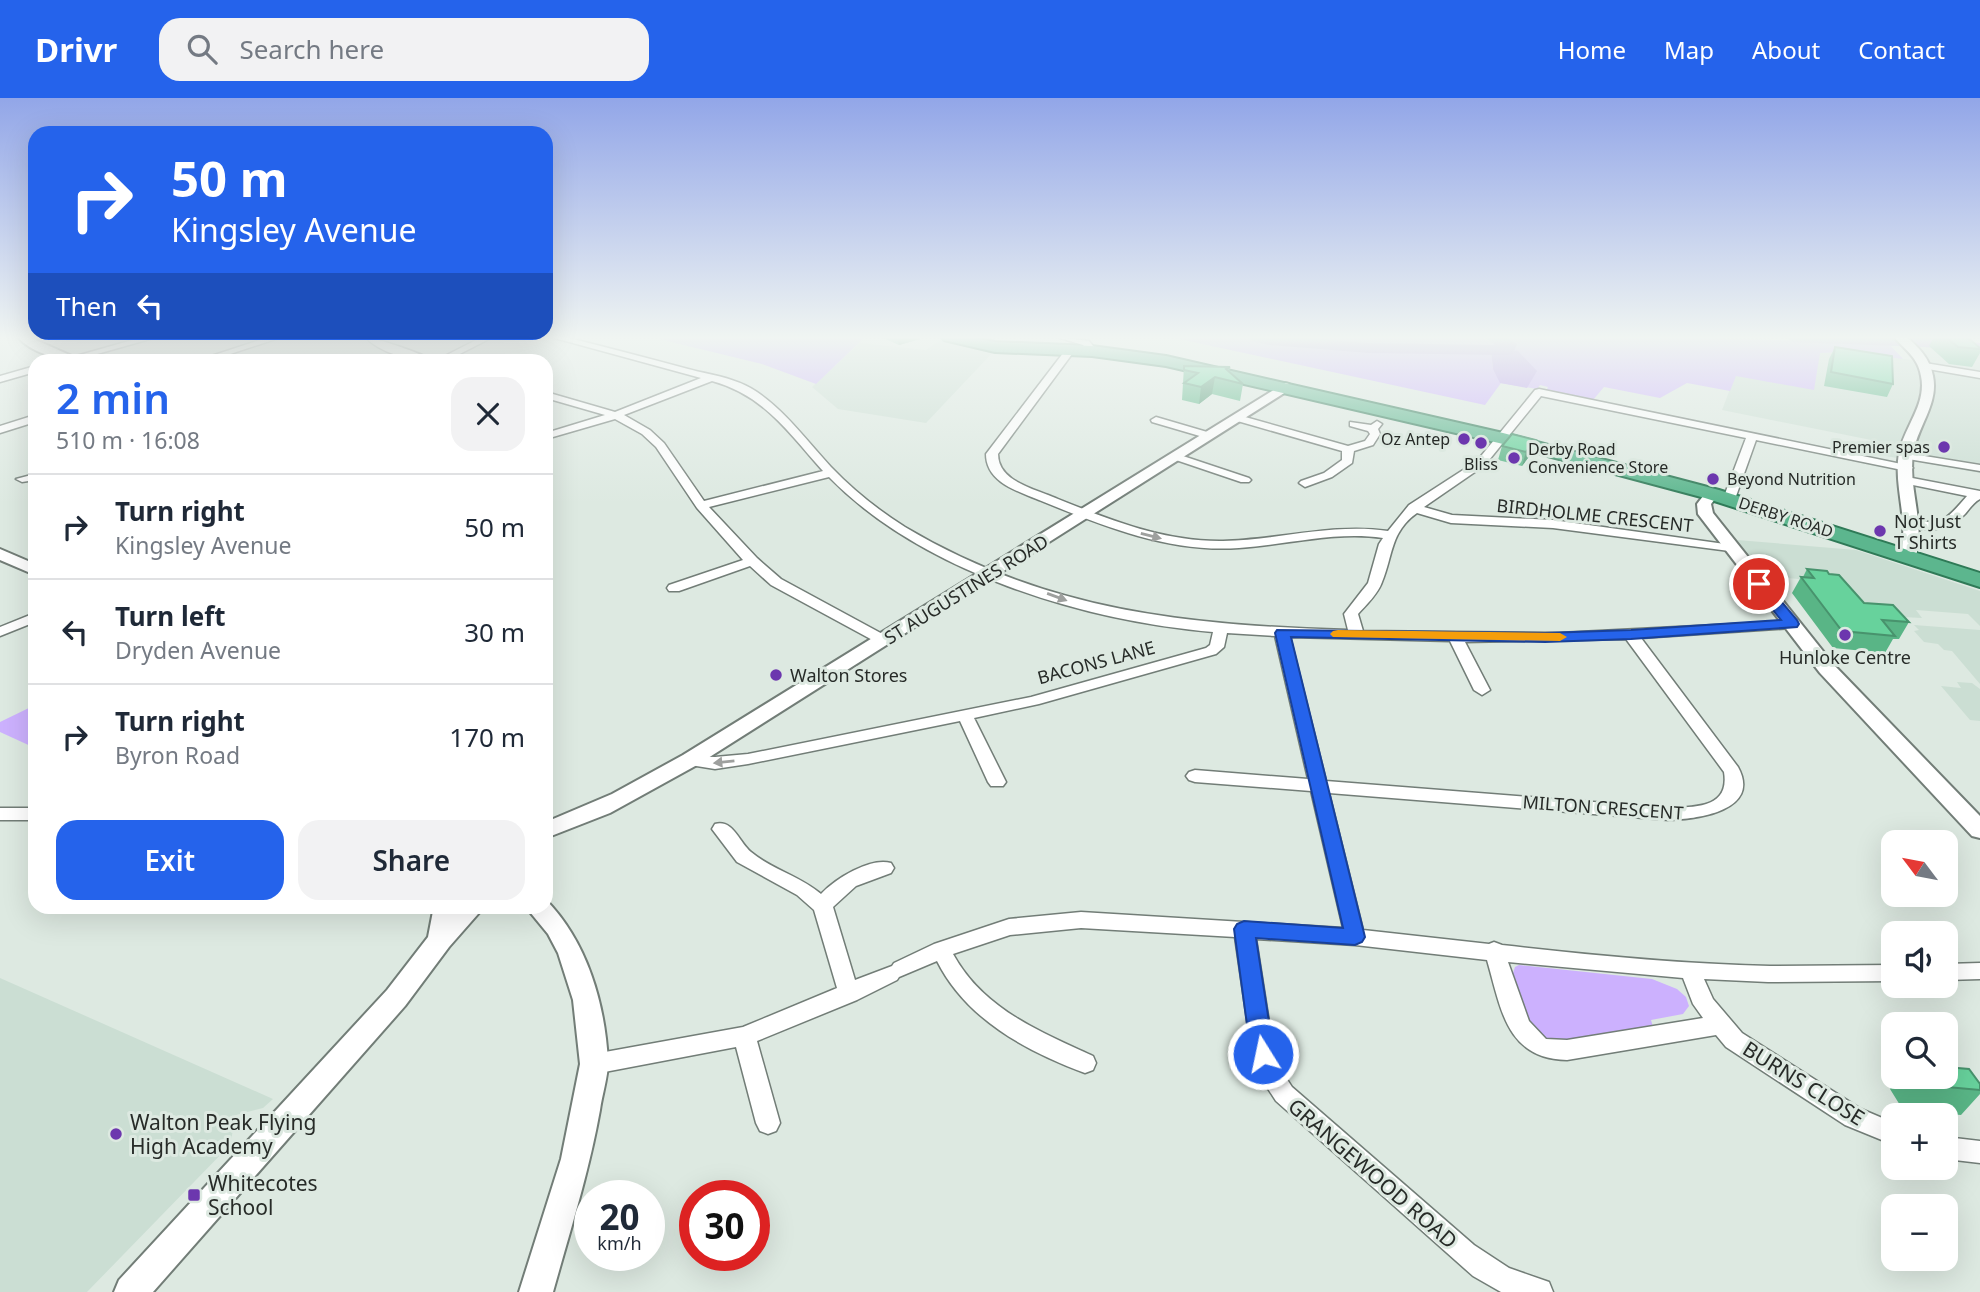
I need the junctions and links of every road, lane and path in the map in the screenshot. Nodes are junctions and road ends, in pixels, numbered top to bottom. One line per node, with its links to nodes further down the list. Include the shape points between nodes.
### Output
1 (673, 393): 8 (street)
2 (752, 393): 23 (street)
3 (1032, 393): 30 (street, via 991,460 997,472 1018,487)
4 (1276, 393): 9 (street, ST AUGUSTINES ROAD)
5 (1309, 393): 17 (highway, DERBY ROAD)
6 (1926, 393): 21 (street)
7 (553, 397): 8 (street)
8 (616, 415): 14 (street); 28 (street, via 660,445)
9 (1238, 418): 16 (street, ST AUGUSTINES ROAD); 18 (street)
10 (28, 420): 13 (street)
11 (1156, 420): 16 (street)
12 (1354, 424): 18 (street, via 1375,426 1375,434)
13 (0, 430)
14 (553, 434)
15 (1752, 435): 17 (street, via 1539,393); 21 (street); 27 (street)
16 (1210, 436): 19 (street, ST AUGUSTINES ROAD)
17 (1503, 438): 27 (highway, DERBY ROAD); 29 (street, via 1471,471)
18 (1348, 455): 20 (street); 25 (street, via 1328,475)
19 (1177, 457): 24 (street); 30 (street, ST AUGUSTINES ROAD)
20 (1364, 466)
21 (1907, 468): 22 (street); 26 (street); 31 (street)
22 (1980, 468)
23 (831, 473): 28 (street); 38 (street, via 891,525)
24 (1245, 480)
25 (1306, 483)
26 (1977, 494): 31 (street, via 1945,525)
27 (1721, 497): 33 (street, via 1703,508); 35 (highway, DERBY ROAD)
28 (701, 505): 36 (street)
29 (1413, 508): 32 (street); 33 (street, BIRDHOLME CRESCENT, via 1451,519 1553,524)
30 (1087, 514): 32 (street, one-way to 32, via 1140,533 1198,544 1270,542 1354,531); 38 (street, ST AUGUSTINES ROAD)
31 (1912, 524): 35 (street)
32 (1390, 535): 46 (street, via 1375,584 1350,614)
33 (1731, 549): 42 (street)
34 (0, 554): 37 (street)
35 (1908, 556): 39 (highway, DERBY ROAD)
36 (752, 561): 40 (street); 49 (street, via 776,582)
37 (28, 567)
38 (993, 572): 43 (street, one-way to 43, via 1113,613); 49 (street, ST AUGUSTINES ROAD)
39 (1980, 580)
40 (674, 588)
41 (28, 620): 44 (street)
42 (1791, 624): 47 (street); 61 (street, via 1827,669)
43 (1221, 627): 45 (street); 51 (street, BACONS LANE, via 1217,647 1211,651 1060,694)
44 (0, 632)
45 (1282, 633): 46 (street); 55 (street)
46 (1357, 635): 48 (street)
47 (1631, 635): 48 (street); 55 (street, MILTON CRESCENT, via 1732,771 1732,790 1711,810 1669,814)
48 (1455, 637): 50 (street)
49 (883, 640): 52 (street, ST AUGUSTINES ROAD)
50 (1482, 690)
51 (965, 715): 52 (street, BACONS LANE, one-way to 52, via 715,763); 54 (street)
52 (690, 760): 58 (street, ST AUGUSTINES ROAD)
53 (1195, 776): 55 (street, MILTON CRESCENT)
54 (997, 782)
55 (1318, 785): 69 (street)
56 (0, 814): 57 (street)
57 (28, 814)
58 (572, 822): 59 (street, ST AUGUSTINES ROAD); 62 (street, ST AUGUSTINES ROAD)
59 (553, 828)
60 (721, 829): 64 (street, via 744,857 804,890)
61 (1980, 830)
62 (553, 837)
63 (884, 868): 64 (street, via 847,880)
64 (823, 906): 77 (street)
65 (445, 914): 70 (street)
66 (465, 914): 70 (street)
67 (545, 914): 81 (street, via 571,953 586,1000)
68 (1244, 929): 69 (street); 71 (street, via 1056,921 1009,927); 88 (street, GRANGEWOOD ROAD, via 1263,1054 1284,1094 1465,1254 1491,1274)
69 (1355, 937): 72 (street)
70 (440, 940): 86 (street, via 387,1009)
71 (941, 950): 77 (street); 80 (street, via 957,982 980,1006)
72 (1494, 950): 73 (street); 78 (street, via 1525,1035 1552,1050)
73 (1690, 970): 76 (street); 78 (street, BURNS CLOSE)
74 (1980, 971): 75 (street)
75 (1958, 972)
76 (1881, 973)
77 (849, 994): 79 (street)
78 (1718, 1024): 83 (street, BURNS CLOSE, via 1734,1040 1853,1117)
79 (744, 1036): 81 (street); 82 (street)
80 (1084, 1063)
81 (594, 1064): 87 (street, via 576,1159)
82 (768, 1123)
83 (1881, 1129)
84 (1958, 1149): 85 (street)
85 (1980, 1152)
86 (131, 1292)
87 (536, 1292)
88 (1539, 1292)

